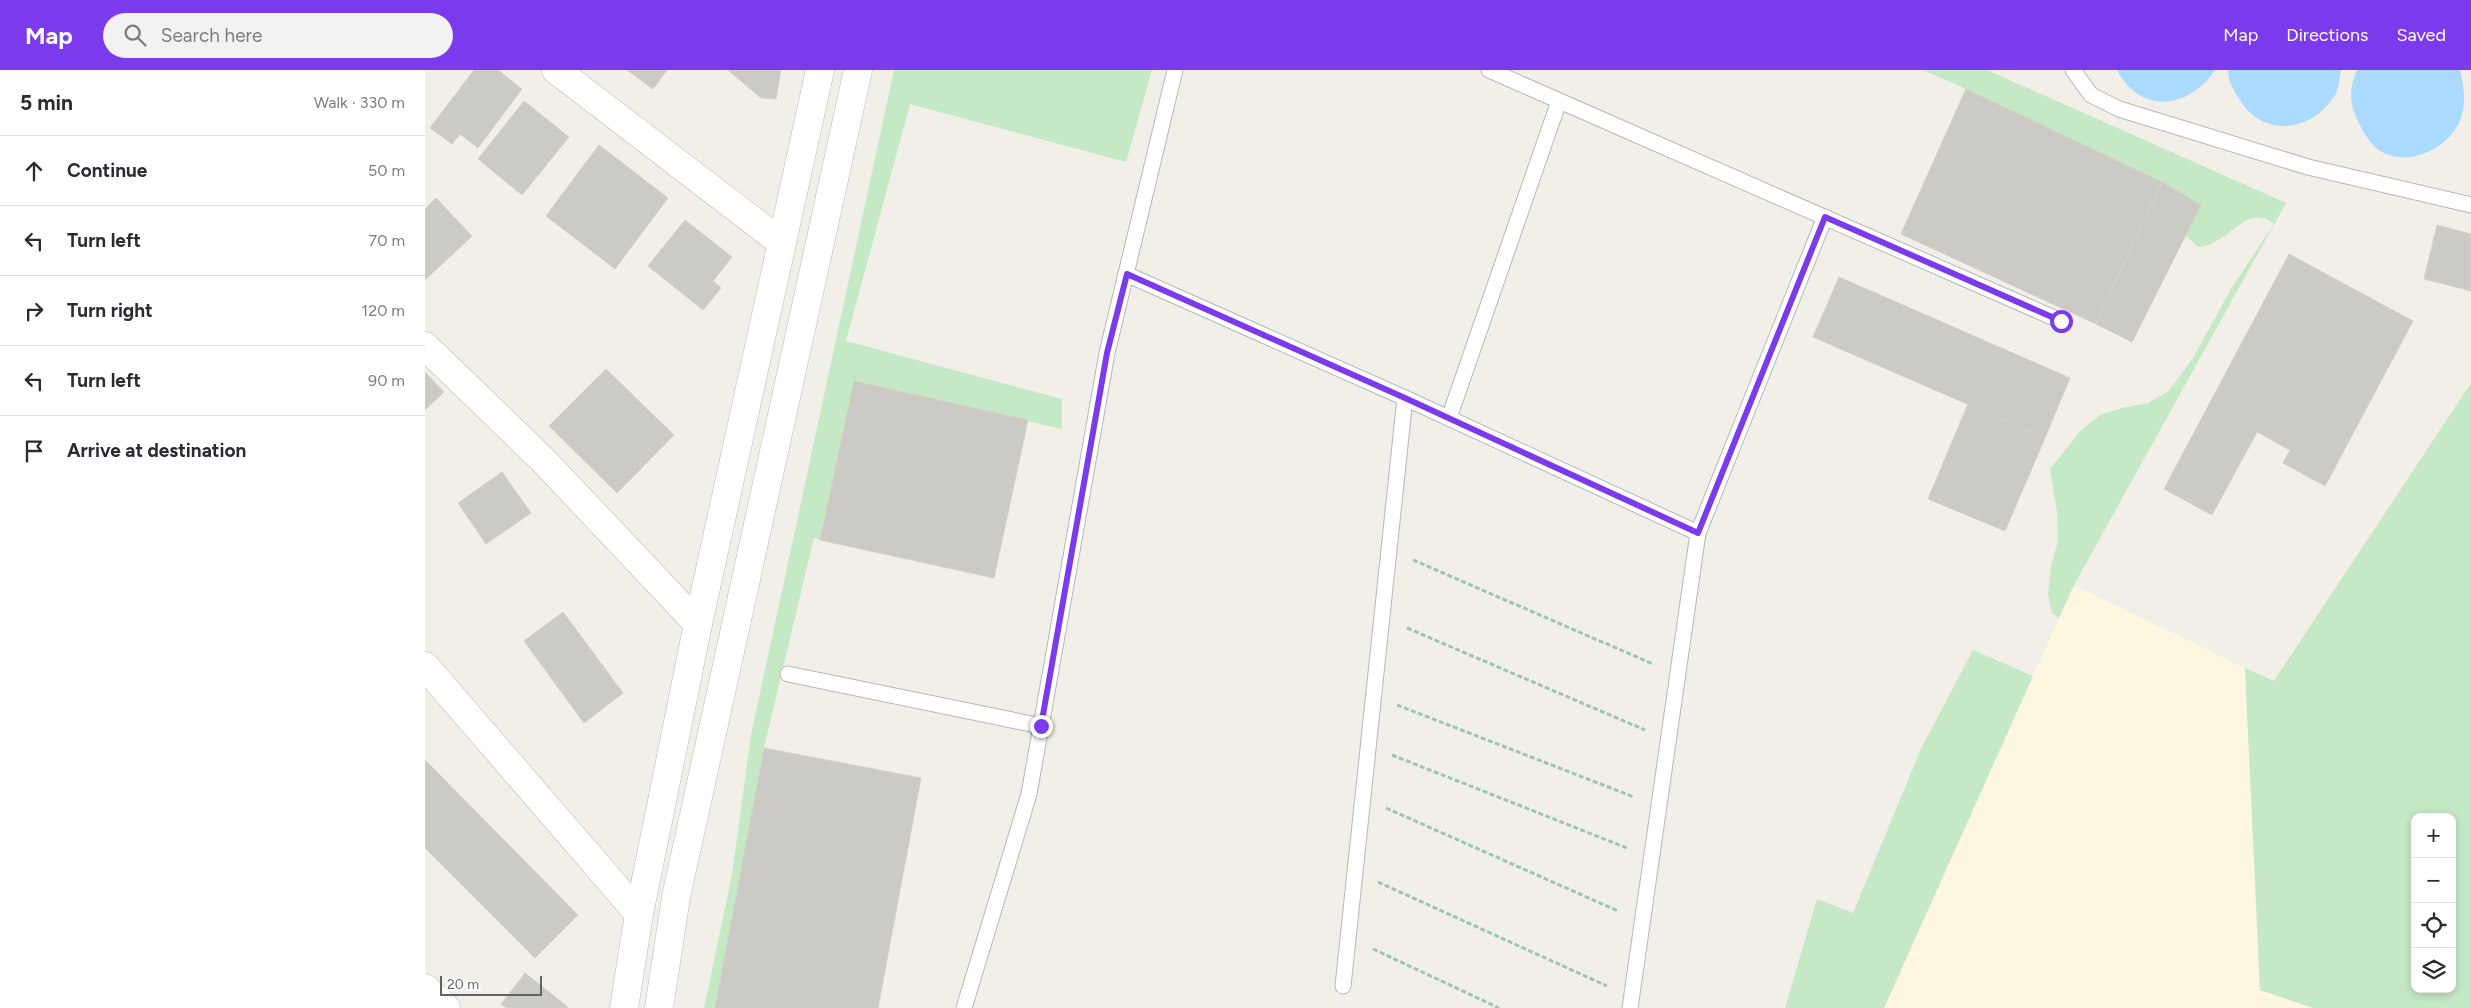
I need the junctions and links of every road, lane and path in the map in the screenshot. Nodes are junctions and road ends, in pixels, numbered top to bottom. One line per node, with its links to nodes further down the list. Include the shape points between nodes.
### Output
1 (557, 70): 10 (main road)
2 (820, 70): 10 (main road)
3 (858, 70): 39 (main road, via 676,897)
4 (1175, 70): 11 (lane)
5 (1489, 70): 7 (lane)
6 (2073, 70): 8 (lane, via 2091,95 2119,109 2308,167)
7 (1559, 101): 9 (lane); 15 (lane)
8 (2471, 205)
9 (1825, 217): 12 (lane); 16 (lane)
10 (782, 243): 19 (main road)
11 (1127, 274): 14 (lane); 24 (lane, via 1107,353)
12 (2061, 321)
13 (425, 346): 19 (main road, via 543,460)
14 (1405, 398): 15 (lane); 17 (lane)
15 (1449, 418): 16 (lane)
16 (1698, 533): 22 (lane)
17 (1389, 550): 18 (lane); 22 (path)
18 (1381, 618): 23 (lane); 25 (path)
19 (698, 624): 31 (main road)
20 (425, 666): 31 (main road)
21 (788, 674): 24 (lane)
22 (1679, 675): 25 (lane)
23 (1373, 696): 26 (lane); 28 (path)
24 (1041, 726): 40 (lane, via 1029,794)
25 (1670, 740): 28 (lane)
26 (1368, 745): 27 (lane); 29 (path)
27 (1363, 798): 30 (lane); 32 (path)
28 (1660, 807): 29 (lane)
29 (1652, 858): 32 (lane)
30 (1355, 871): 33 (lane); 36 (path)
31 (639, 914): 38 (main road)
32 (1643, 922): 36 (lane)
33 (1348, 937): 34 (lane); 41 (path)
34 (1343, 986)
35 (425, 988): 37 (main road)
36 (1631, 1003)
37 (446, 1008)
38 (624, 1008)
39 (659, 1008)
40 (964, 1008)
41 (1499, 1008)

